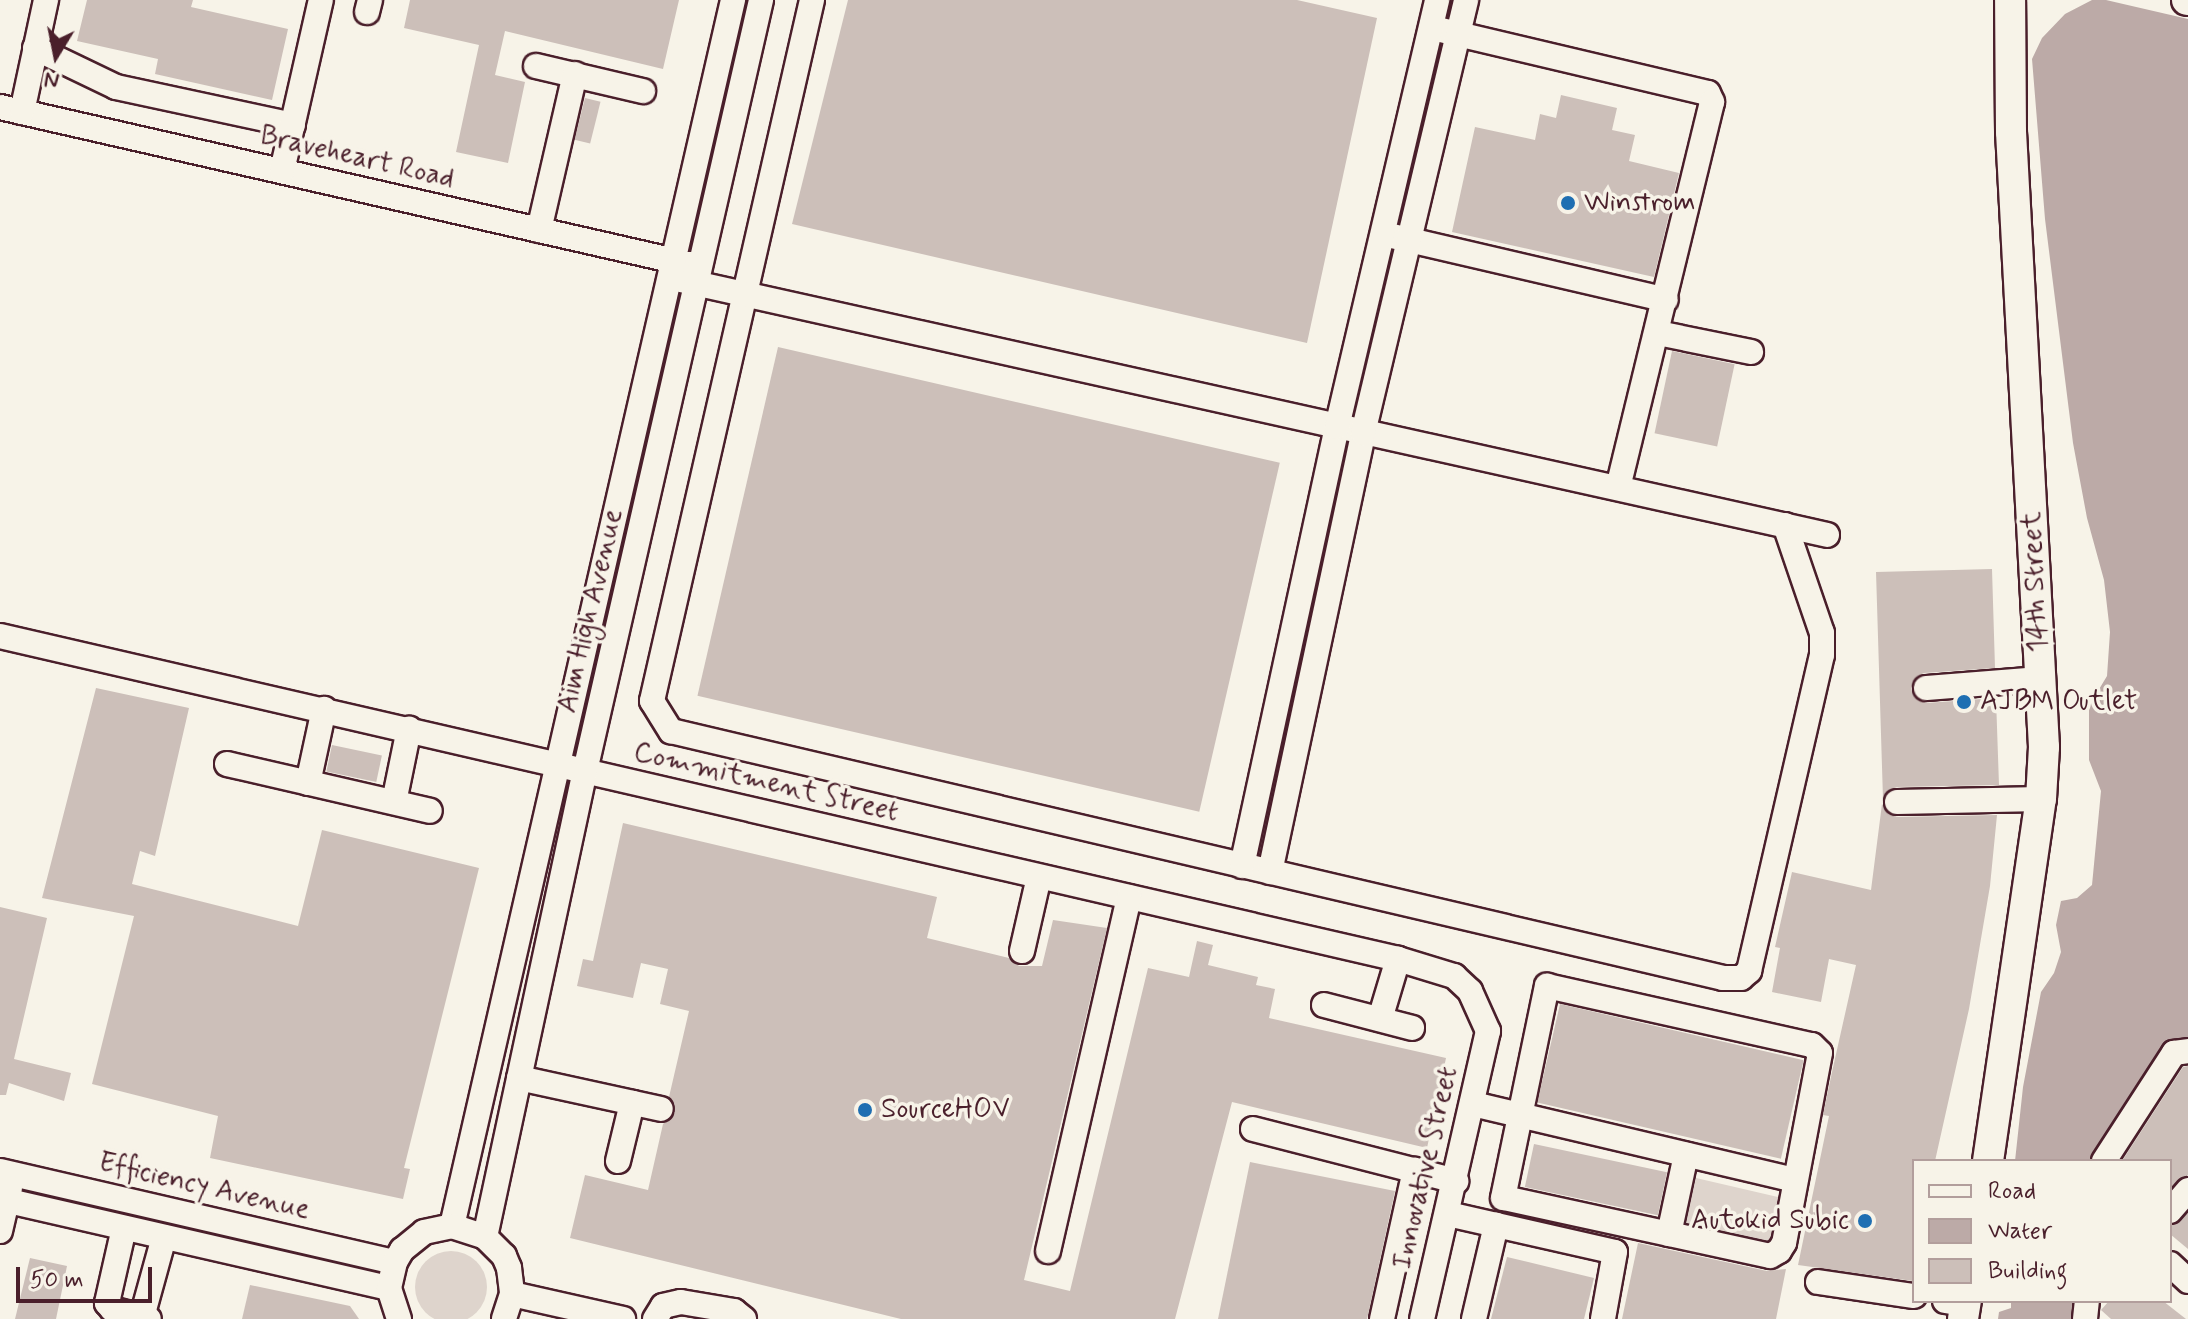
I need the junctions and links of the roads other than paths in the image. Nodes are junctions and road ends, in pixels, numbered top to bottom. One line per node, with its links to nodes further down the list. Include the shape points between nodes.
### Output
1 (46, 0): 9 (street)
2 (321, 0): 14 (street)
3 (733, 0): 19 (street, Aim High Avenue)
4 (761, 0): 20 (street, Aim High Avenue)
5 (812, 0): 21 (street)
6 (2010, 0): 31 (main road, 14th Street, via 2011,132)
7 (1430, 9): 8 (street); 17 (street)
8 (1462, 15): 18 (street); 22 (street, via 1708,93 1712,113)
9 (35, 48): 13 (street); 14 (street, via 116,87)
10 (536, 66): 11 (street)
11 (575, 74): 12 (street); 16 (street)
12 (643, 91)
13 (11, 109): 15 (street, Braveheart Road)
14 (293, 125): 15 (street)
15 (282, 171): 16 (street, Braveheart Road)
16 (539, 230): 19 (street, Braveheart Road)
17 (1382, 233): 18 (street); 25 (street)
18 (1407, 239): 22 (street); 26 (street)
19 (673, 269): 20 (street, Braveheart Road); 36 (street, Aim High Avenue)
20 (699, 275): 21 (street, Braveheart Road); 37 (street, Aim High Avenue)
21 (744, 294): 25 (street, Braveheart Road); 43 (street, via 652,701 671,731)
22 (1666, 300): 23 (street)
23 (1658, 333): 24 (street); 27 (street)
24 (1751, 352)
25 (1337, 427): 26 (street, Braveheart Road); 43 (street)
26 (1363, 433): 27 (street, Braveheart Road); 44 (street)
27 (1618, 488): 28 (street, Braveheart Road)
28 (1785, 525): 29 (street, Braveheart Road); 44 (street, via 1822,633 1822,655 1749,971 1741,978)
29 (1827, 535)
30 (0, 636): 33 (street, Commitment Street)
31 (2041, 679): 32 (street); 39 (main road, 14th Street)
32 (1926, 688)
33 (324, 709): 34 (street, Commitment Street); 38 (street)
34 (409, 729): 36 (street, Commitment Street); 40 (street)
35 (227, 764): 38 (street)
36 (557, 764): 37 (street, Commitment Street); 73 (street, Aim High Avenue)
37 (585, 771): 45 (street, Commitment Street); 54 (street, Aim High Avenue)
38 (308, 783): 40 (street)
39 (2041, 799): 41 (street); 61 (main road, 14th Street)
40 (394, 802): 42 (street)
41 (1897, 802)
42 (430, 811)
43 (1242, 866): 44 (street)
44 (1270, 872)
45 (1039, 877): 46 (street, Commitment Street); 47 (street)
46 (1129, 897): 48 (street, Commitment Street); 79 (street)
47 (1022, 951)
48 (1398, 959): 50 (street); 52 (street, Commitment Street, via 1454,976 1470,991)
49 (1324, 1005): 50 (street)
50 (1380, 1019): 51 (street)
51 (1412, 1028)
52 (1488, 1031): 56 (street, Innovative Street)
53 (2188, 1051): 62 (street, via 2174,1053)
54 (519, 1078): 55 (street); 78 (street, Aim High Avenue)
55 (632, 1103): 57 (street); 63 (street)
56 (1473, 1104): 58 (street); 67 (street, Innovative Street)
57 (661, 1109)
58 (1520, 1116): 60 (street); 66 (street, via 1547,986 1812,1045 1821,1063); 76 (street, via 1503,1198)
59 (1253, 1129): 64 (street)
60 (1686, 1155): 66 (street); 76 (street)
61 (1988, 1159)
62 (2105, 1159)
63 (618, 1161)
64 (1415, 1170): 67 (street); 93 (street)
65 (6, 1173): 69 (street); 80 (street, Efficiency Avenue)
66 (1795, 1180): 76 (street, via 1784,1243 1770,1256)
67 (1456, 1181): 71 (street, Innovative Street)
68 (2188, 1190): 70 (street)
69 (3, 1200): 74 (street, Efficiency Avenue); 75 (street)
70 (2172, 1209)
71 (1448, 1214): 72 (street); 94 (street, Innovative Street)
72 (1496, 1225): 95 (street); 96 (street, via 1615,1252)
73 (452, 1226): 78 (street); 80 (street, via 424,1232)
74 (124, 1228): 77 (street, Efficiency Avenue); 87 (street, via 107,1303)
75 (0, 1231)
76 (1669, 1234)
77 (164, 1237): 84 (street, Efficiency Avenue); 87 (street)
78 (485, 1237): 85 (street, via 509,1268)
79 (1048, 1251)
80 (395, 1262): 84 (street)
81 (2172, 1266): 82 (street)
82 (2188, 1281)
83 (1818, 1282): 86 (street)
84 (389, 1288): 88 (street)
85 (512, 1294): 89 (street); 90 (street)
86 (1912, 1296)
87 (145, 1318)
88 (399, 1319)
89 (504, 1319)
90 (623, 1319)
91 (655, 1319): 92 (street, via 663,1306 681,1302 734,1311)
92 (744, 1319)
93 (1382, 1319)
94 (1422, 1319)
95 (1474, 1319)
96 (1603, 1319)

